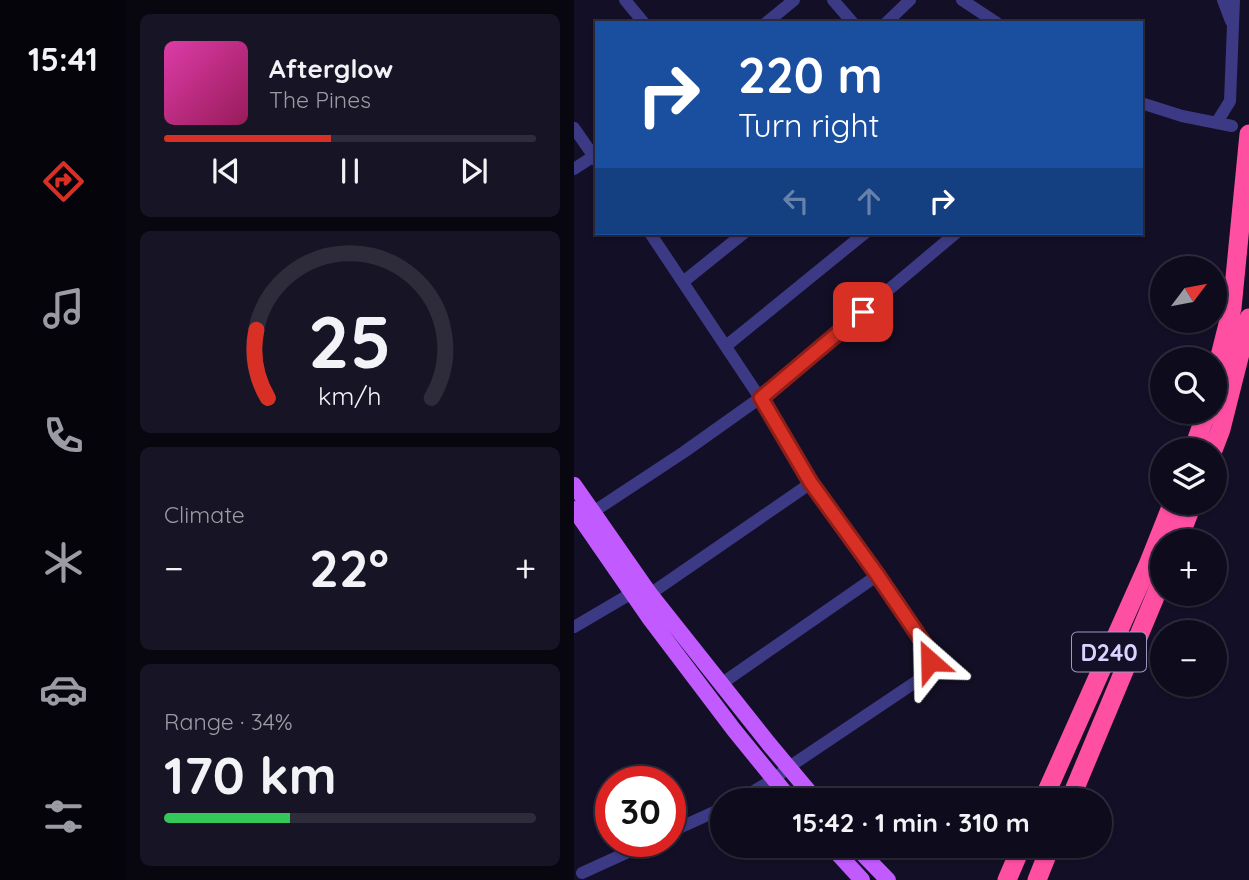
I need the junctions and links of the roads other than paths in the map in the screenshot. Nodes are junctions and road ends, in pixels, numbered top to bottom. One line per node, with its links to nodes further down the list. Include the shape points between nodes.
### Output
1 (794, 0): 9 (street)
2 (833, 0): 10 (street)
3 (910, 0): 11 (street)
4 (962, 0): 12 (street)
5 (1223, 0): 13 (street)
6 (1234, 0): 13 (street)
7 (629, 1): 8 (street)
8 (643, 21)
9 (768, 21)
10 (851, 21)
11 (888, 21)
12 (994, 21)
13 (1233, 24): 15 (street, via 1230,101)
14 (1143, 104): 15 (street)
15 (1217, 122): 17 (street)
16 (574, 128): 18 (street)
17 (1240, 130): 28 (highway, via 1232,308)
18 (595, 156)
19 (595, 158): 20 (street)
20 (574, 169)
21 (651, 235): 25 (street)
22 (742, 235): 25 (street)
23 (863, 235): 27 (street)
24 (954, 235): 29 (street)
25 (683, 282): 27 (street)
26 (1249, 318): 30 (highway)
27 (726, 346): 29 (street)
28 (1222, 347)
29 (761, 398): 31 (street); 34 (street)
30 (1218, 438)
31 (811, 483): 36 (street); 38 (street)
32 (574, 485): 34 (main road)
33 (574, 509): 37 (main road)
34 (593, 512): 38 (main road)
35 (1168, 515): 47 (highway, D240)
36 (878, 575): 41 (street); 42 (street, via 925,645 930,661 923,677)
37 (632, 593): 40 (street); 43 (main road)
38 (650, 594): 41 (main road)
39 (1151, 606): 48 (highway, D240)
40 (574, 627)
41 (721, 684): 42 (main road)
42 (789, 767): 43 (street); 46 (main road)
43 (774, 779): 44 (street); 45 (main road)
44 (759, 788)
45 (781, 788)
46 (806, 788)
47 (1047, 788)
48 (1075, 788)
49 (710, 814): 50 (street)
50 (686, 825)
51 (617, 857): 56 (street)
52 (842, 858): 57 (main road)
53 (867, 858): 58 (main road)
54 (1016, 858): 59 (highway)
55 (1046, 858): 60 (highway)
56 (581, 873)
57 (862, 880)
58 (888, 880)
59 (1007, 880)
60 (1037, 880)

